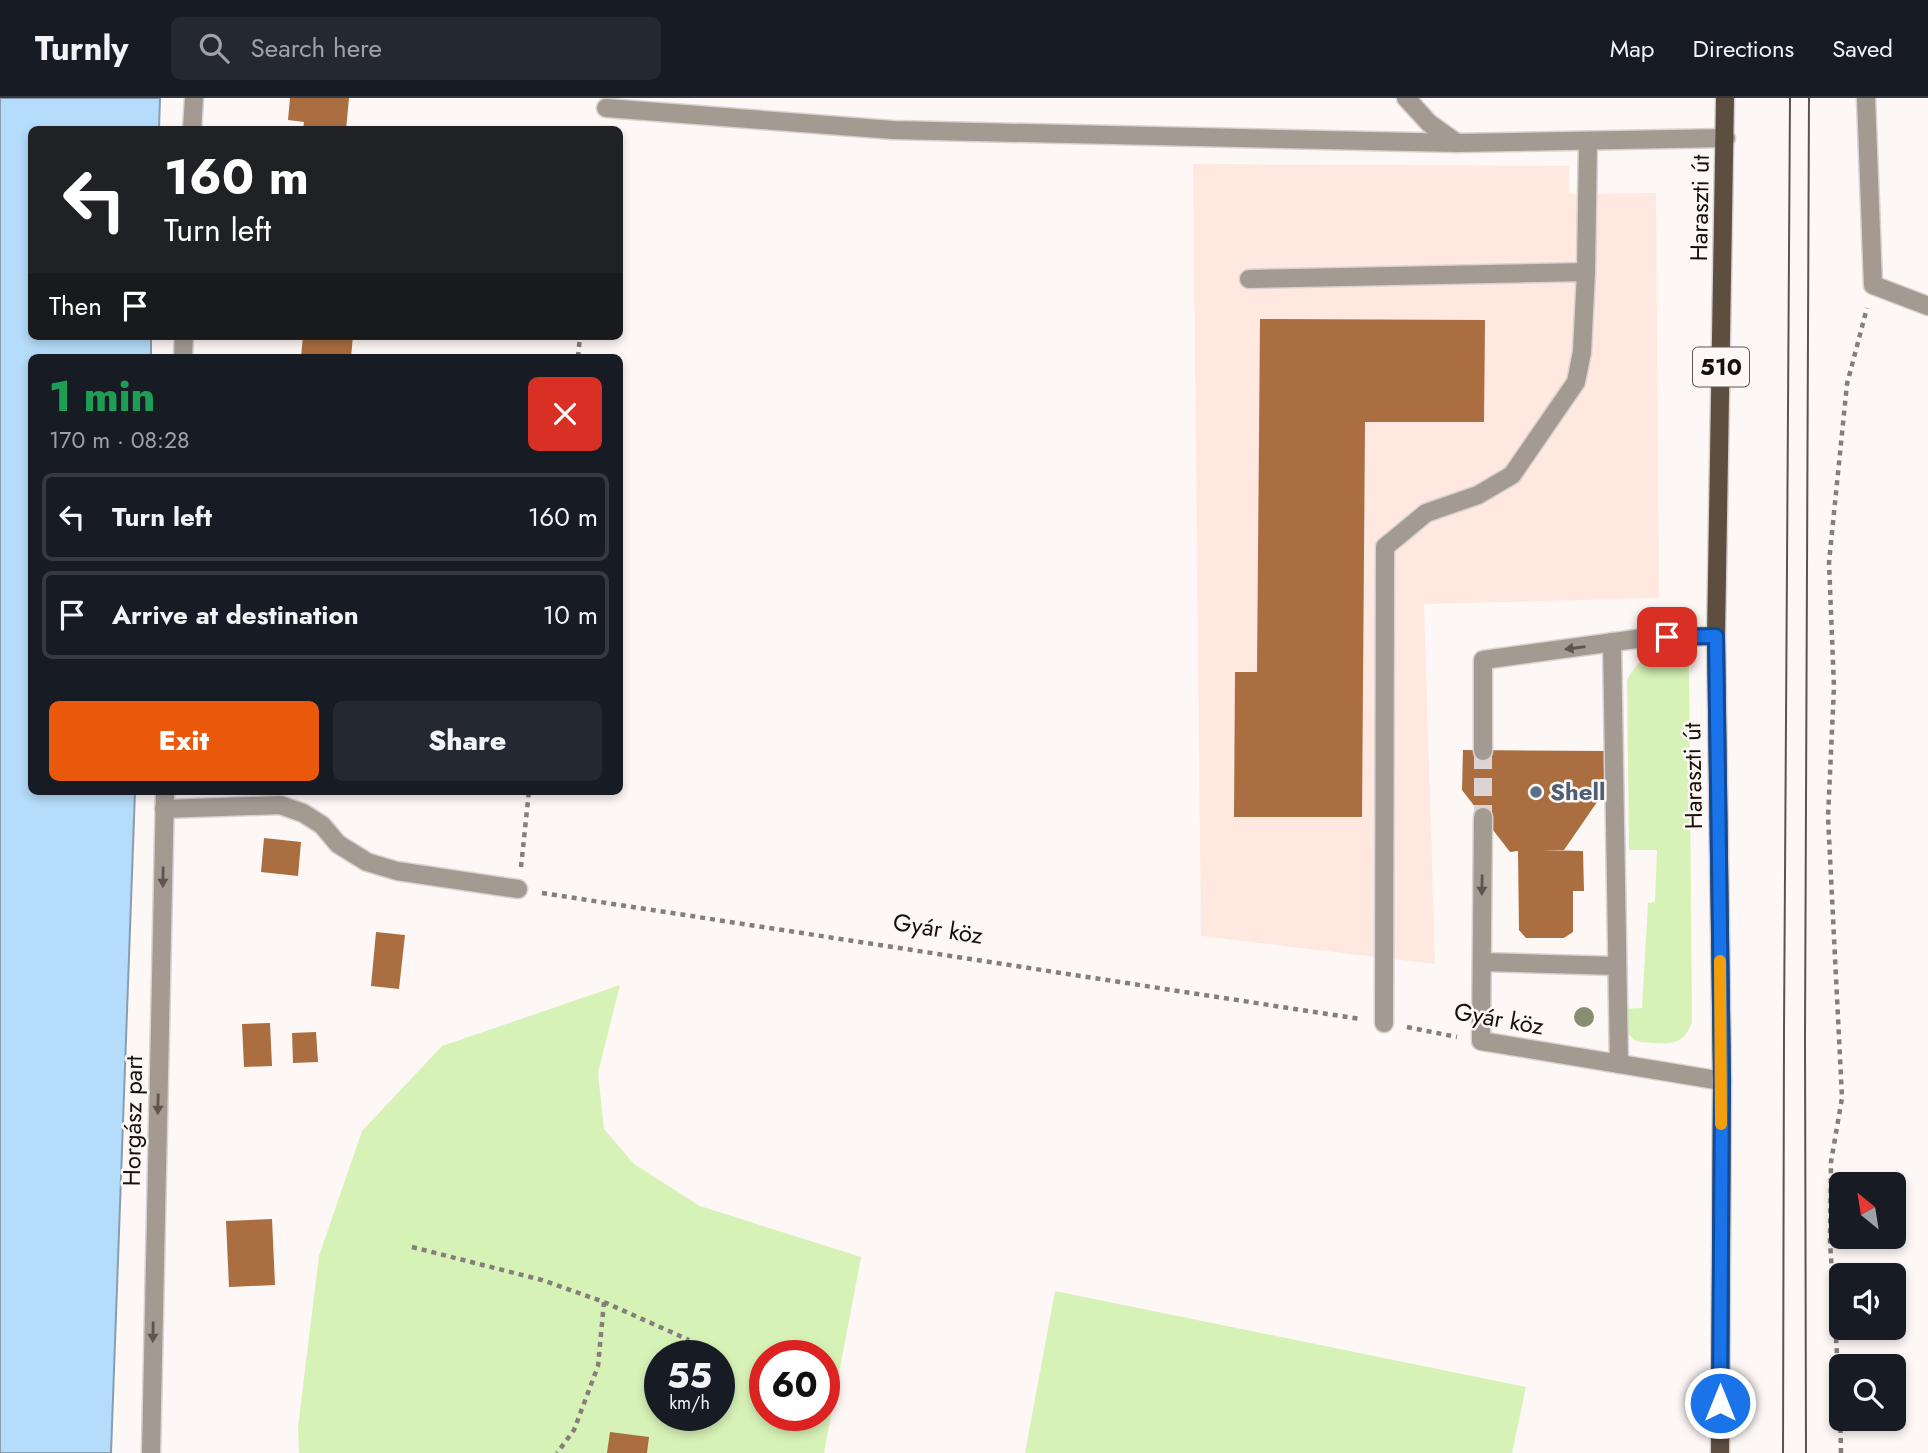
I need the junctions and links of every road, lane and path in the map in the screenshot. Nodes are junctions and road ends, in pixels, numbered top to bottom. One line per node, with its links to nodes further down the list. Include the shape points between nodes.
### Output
1 (194, 98): 6 (street)
2 (1406, 98): 9 (street)
3 (1725, 98): 7 (main road, Haraszti út / 510)
4 (1866, 98): 12 (street)
5 (606, 108): 9 (street, via 893,130)
6 (192, 126)
7 (1726, 138): 8 (street); 14 (main road, Haraszti út / 510)
8 (1588, 141): 9 (street); 10 (street)
9 (1457, 144)
10 (1586, 272): 11 (street); 23 (street, via 1576,382 1512,475 1478,495 1426,513 1385,547)
11 (1249, 279)
12 (1873, 285): 13 (street); 33 (path, via 1847,384 1829,562 1834,687 1828,817 1842,1098 1831,1162 1830,1241)
13 (1928, 306)
14 (1716, 636): 15 (street); 26 (main road, Haraszti út / 510)
15 (1612, 642): 16 (street, one-way to 16, via 1483,660); 22 (street)
16 (1483, 751)
17 (529, 795): 20 (path)
18 (164, 800): 20 (street, via 280,805 313,819 338,844 367,862 397,871); 30 (street, Horgász part, one-way to 30)
19 (1483, 817): 21 (street, one-way to 21)
20 (518, 889): 23 (path, Gyár köz)
21 (1482, 962): 22 (street); 24 (street)
22 (1617, 966): 25 (street)
23 (1384, 1023): 24 (path, Gyár köz)
24 (1482, 1041): 25 (street, Gyár köz)
25 (1619, 1064): 26 (street, Gyár köz)
26 (1722, 1081): 32 (main road, Haraszti út / 510)
27 (412, 1247): 28 (path, via 542,1280)
28 (604, 1303): 29 (path); 31 (path, via 598,1366 574,1430)
29 (689, 1340)
30 (151, 1453)
31 (556, 1453)
32 (1720, 1453)
33 (1840, 1453)

